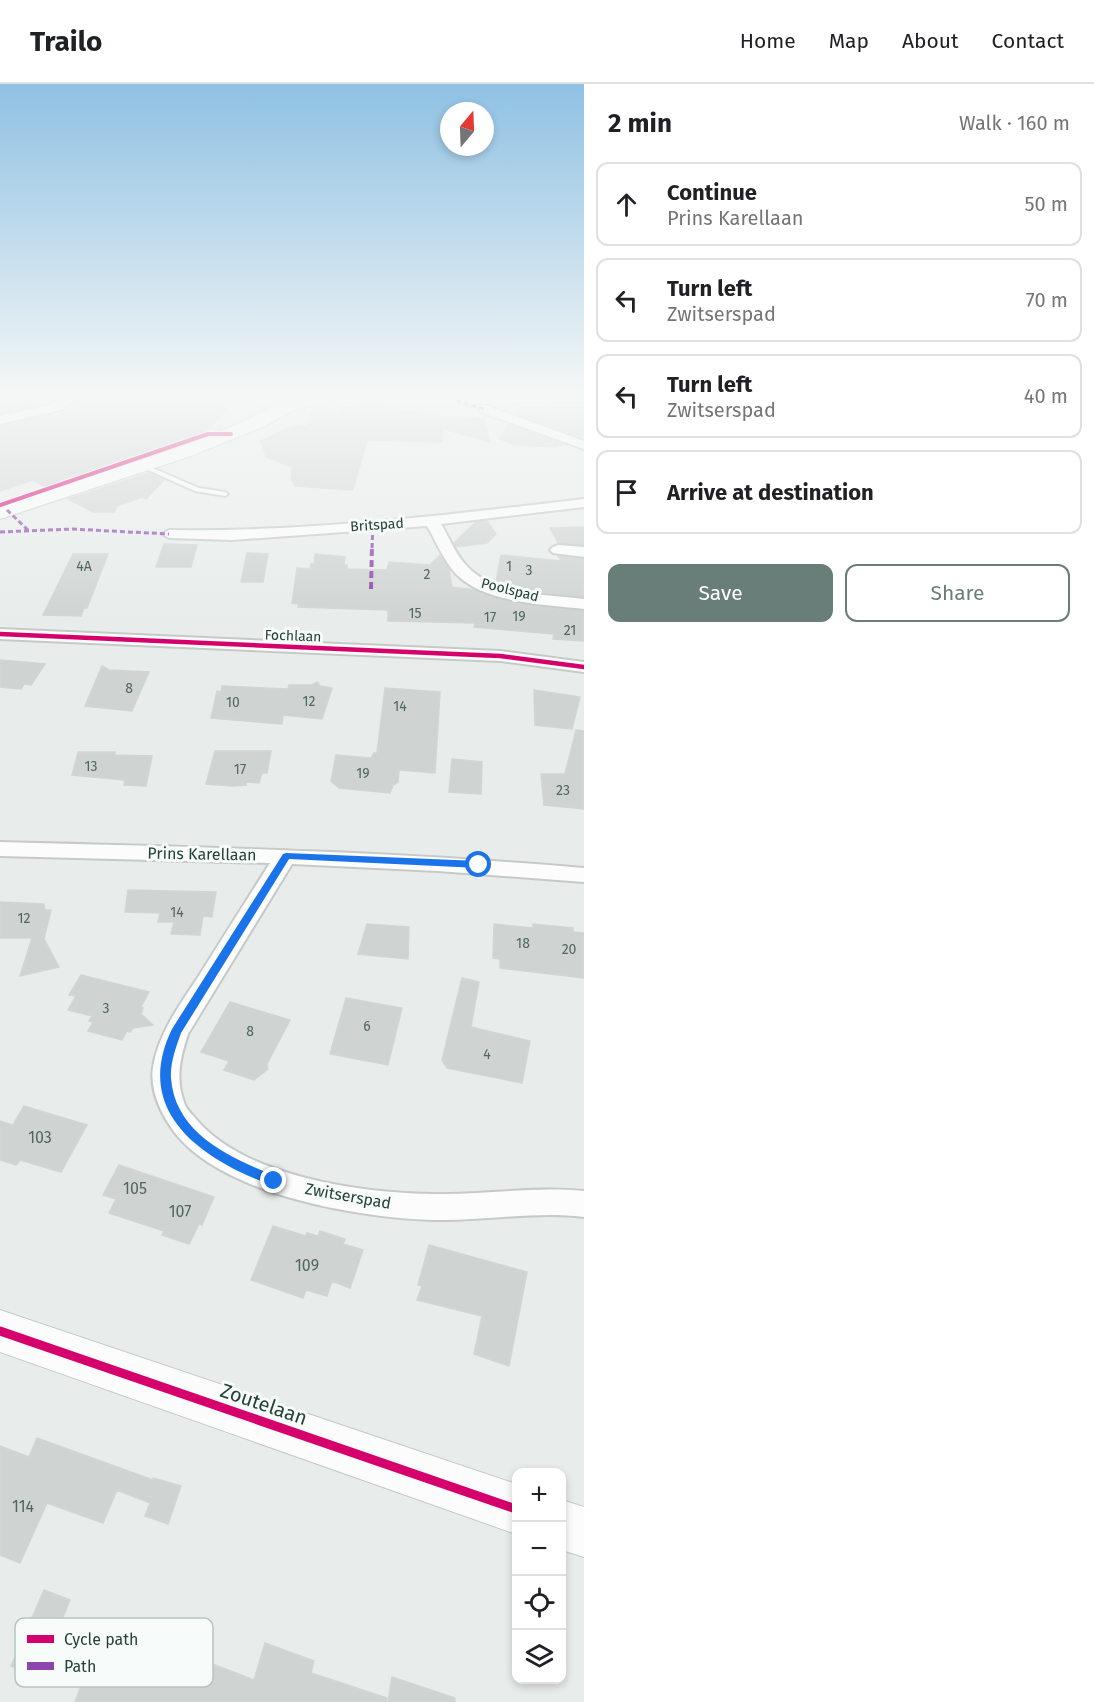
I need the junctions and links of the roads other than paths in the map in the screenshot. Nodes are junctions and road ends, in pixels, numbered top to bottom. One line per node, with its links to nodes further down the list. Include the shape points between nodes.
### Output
1 (131, 469): 5 (street)
2 (149, 469): 3 (lane, via 197,490)
3 (225, 494)
4 (584, 502): 6 (street, Britspad)
5 (0, 513)
6 (431, 522): 7 (street, Britspad, via 232,535); 10 (street, Poolspad, via 462,571 480,584 524,596)
7 (169, 534)
8 (558, 550): 9 (street)
9 (584, 552)
10 (584, 604)
11 (0, 634): 12 (street, Fochlaan, via 500,656)
12 (584, 667)
13 (0, 849): 14 (street, Prins Karellaan)
14 (286, 856): 15 (street, Prins Karellaan, via 479,865); 16 (street, Zwitserspad, via 176,1032 165,1077 168,1098 179,1120 204,1146 232,1164 274,1181 330,1195 433,1207 549,1201)
15 (584, 875)
16 (584, 1204)
17 (0, 1331): 18 (street, Zoutelaan)
18 (512, 1508)
19 (566, 1527): 20 (street)
20 (584, 1532)

